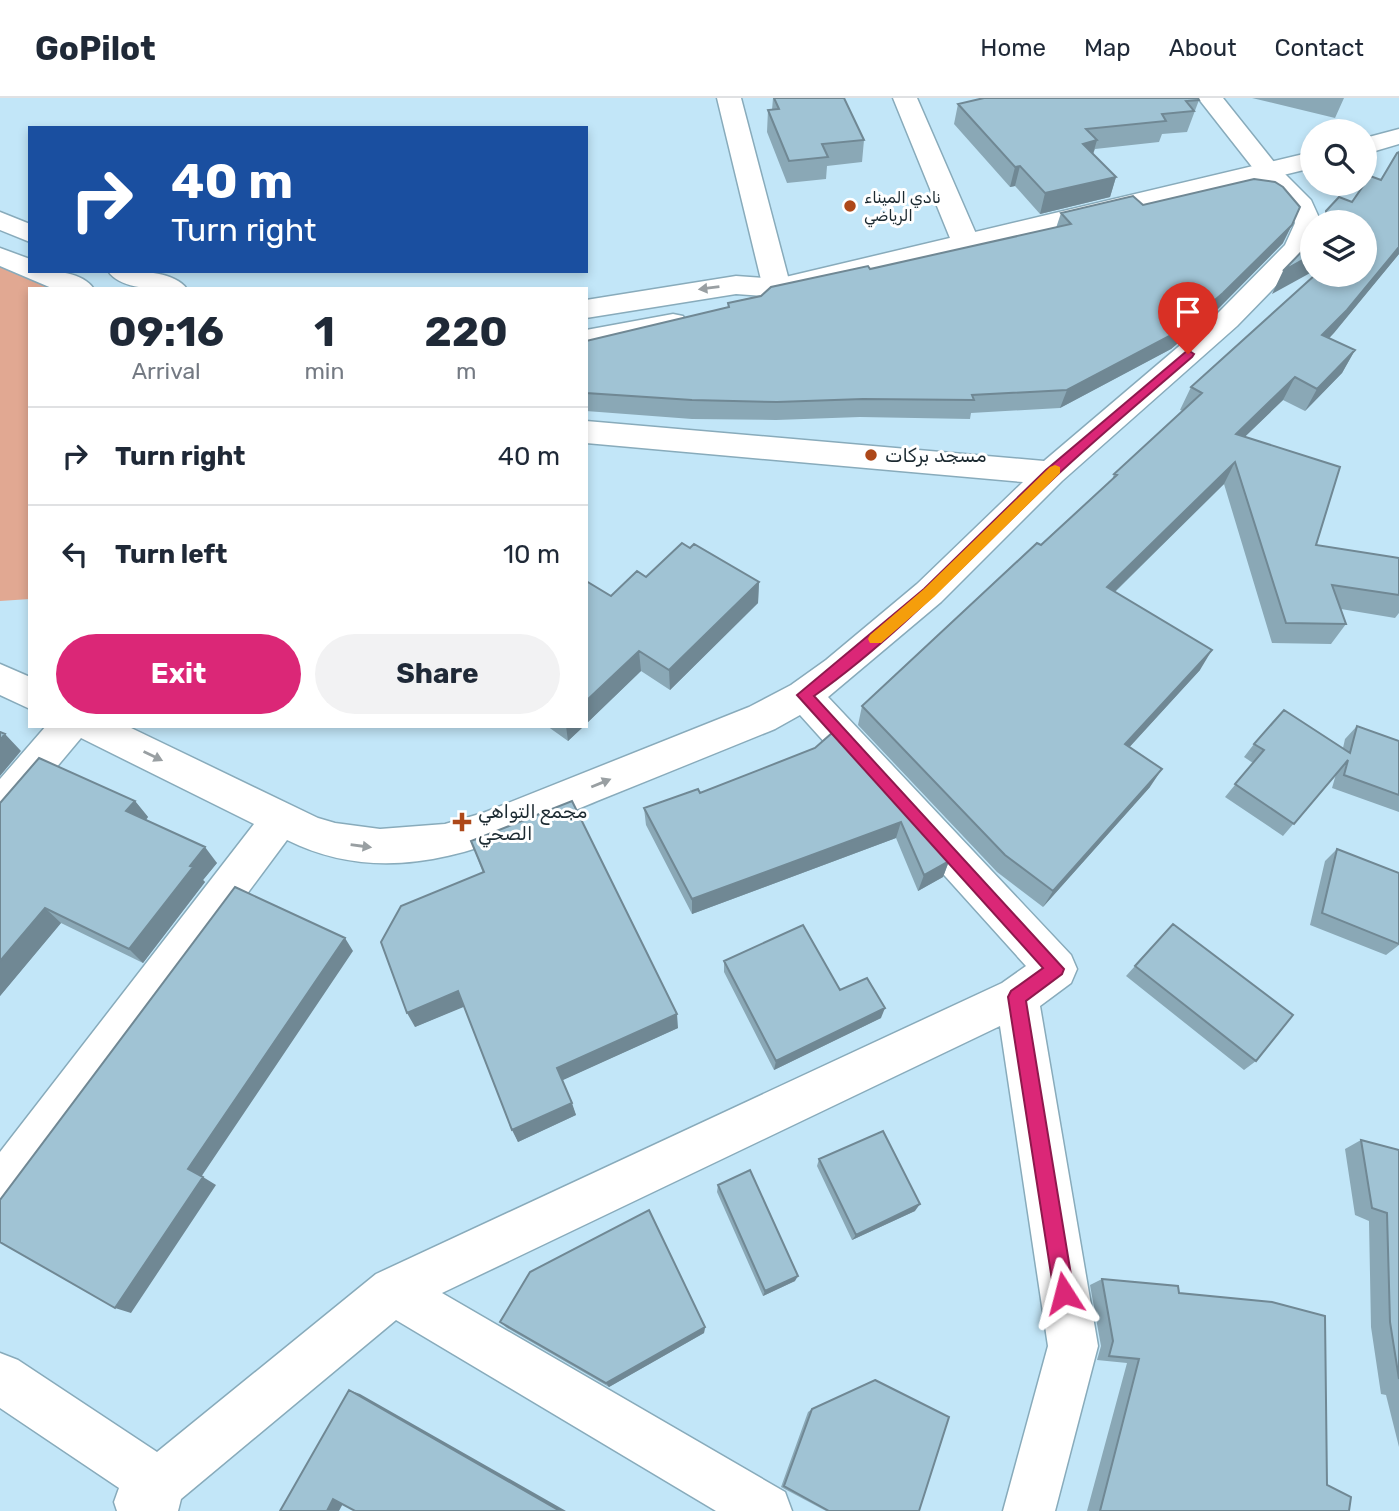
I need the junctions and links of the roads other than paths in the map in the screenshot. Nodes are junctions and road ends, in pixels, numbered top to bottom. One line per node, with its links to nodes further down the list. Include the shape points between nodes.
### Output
1 (729, 98): 17 (street)
2 (905, 98): 10 (street)
3 (1210, 98): 7 (street)
4 (1399, 136): 5 (street)
5 (1377, 142)
6 (1300, 163): 7 (street)
7 (1269, 172): 10 (street); 21 (street, via 1302,206 1308,223 1297,248 1227,320)
8 (0, 220): 9 (street)
9 (28, 233)
10 (966, 243): 17 (street)
11 (0, 256): 12 (street)
12 (28, 268)
13 (41, 273): 15 (street)
14 (128, 273): 16 (street)
15 (75, 287)
16 (167, 287)
17 (777, 288): 18 (street, one-way to 18, via 736,285); 19 (street, via 749,306)
18 (588, 309)
19 (588, 339)
20 (588, 432): 21 (street)
21 (1051, 473): 24 (street, via 929,593)
22 (0, 678): 23 (street)
23 (28, 693)
24 (804, 695): 28 (street, one-way to 24, via 333,840 380,848 456,840 762,718); 29 (street, via 1056,969)
25 (67, 728): 27 (street)
26 (95, 728): 28 (street, one-way to 28)
27 (0, 806)
28 (281, 818): 30 (street)
29 (1017, 997): 31 (street); 35 (street, via 1073,1346)
30 (0, 1189)
31 (393, 1291): 33 (street); 34 (street)
32 (0, 1378): 33 (street)
33 (147, 1502)
34 (766, 1511)
35 (1029, 1511)

